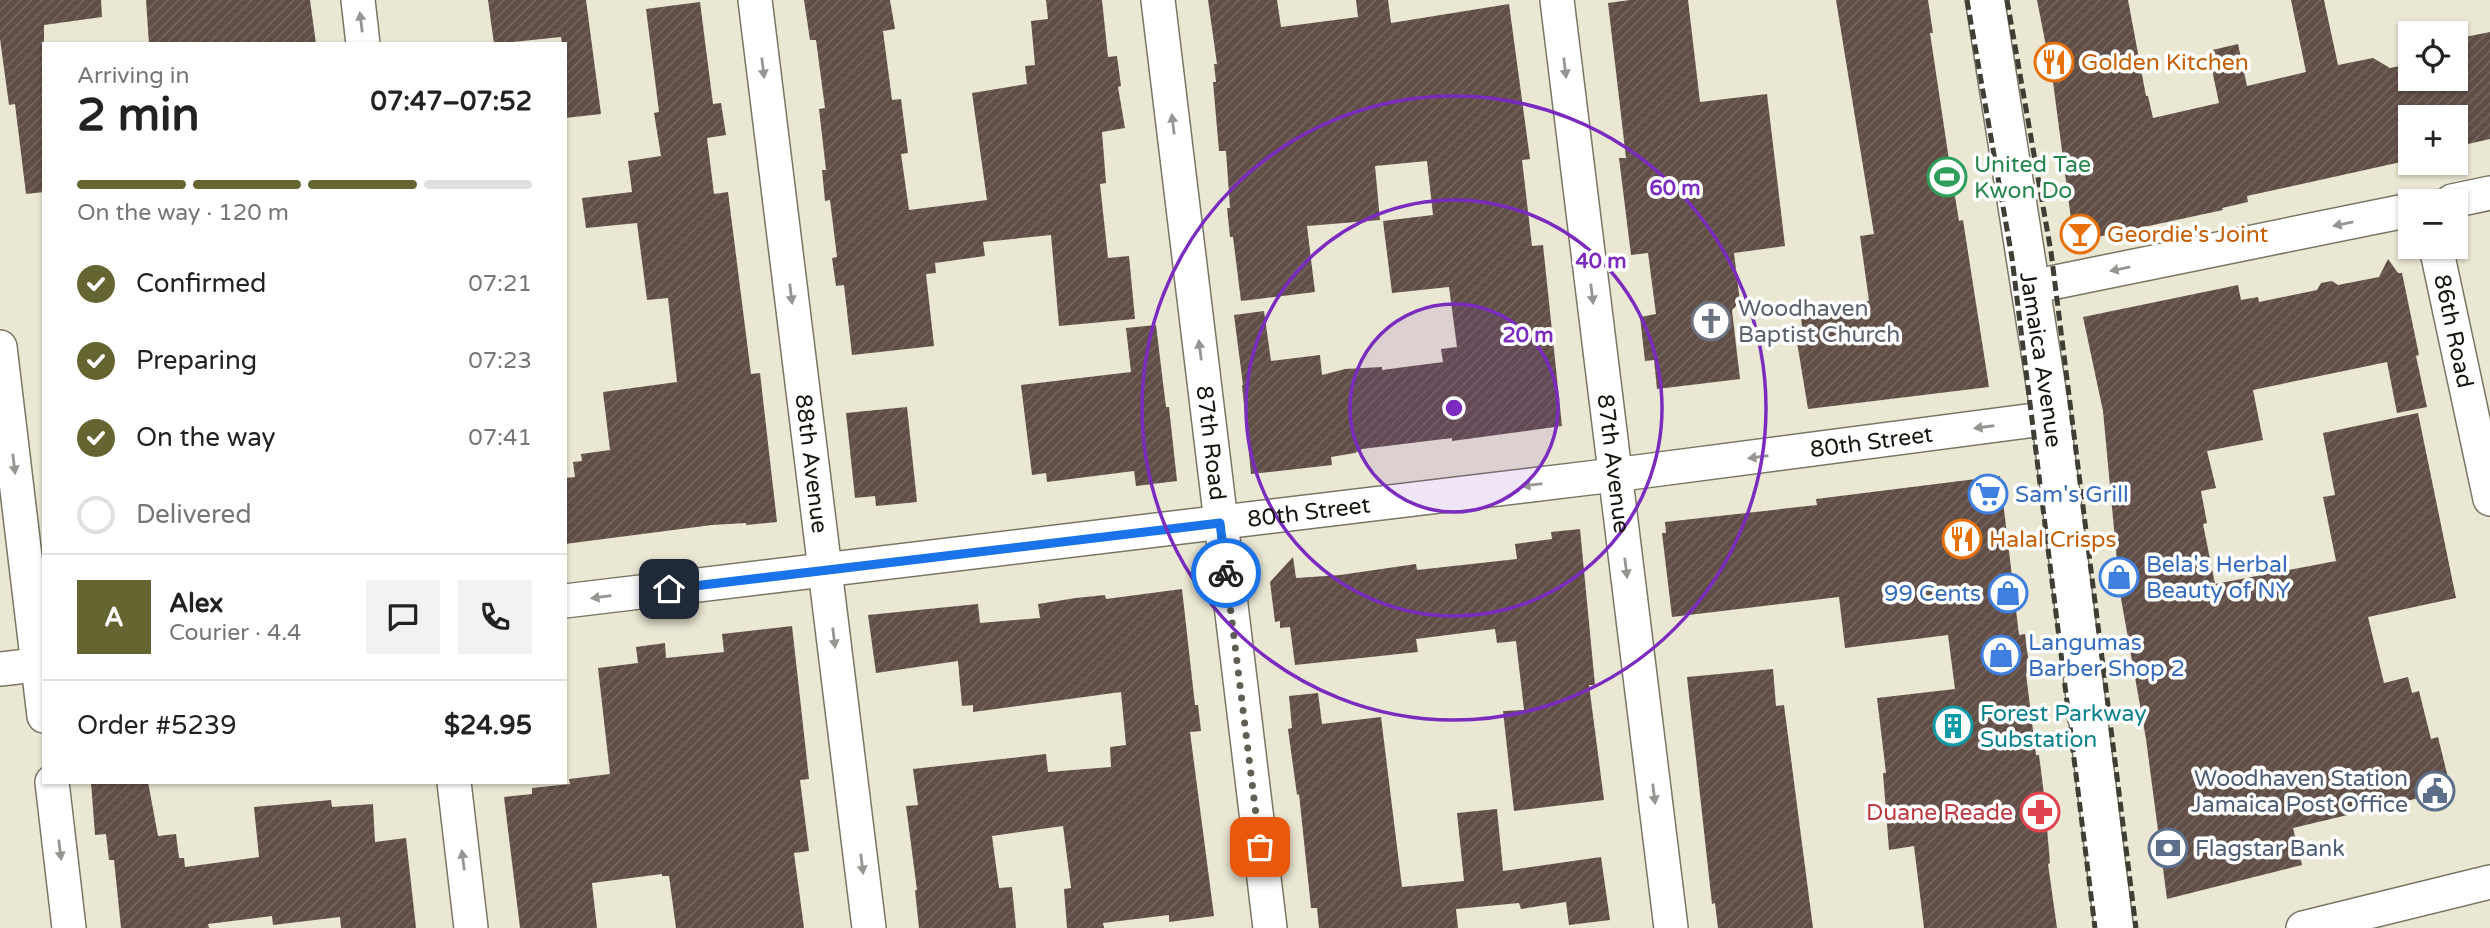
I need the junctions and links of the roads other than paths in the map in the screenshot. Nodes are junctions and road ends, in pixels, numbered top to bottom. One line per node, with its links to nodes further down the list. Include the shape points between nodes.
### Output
1 (358, 0): 6 (street, one-way to 1)
2 (755, 0): 17 (street, 88th Avenue, one-way to 17)
3 (1158, 0): 16 (street, 87th Road, one-way to 3)
4 (1557, 0): 14 (street, 87th Avenue, one-way to 14)
5 (1985, 0): 11 (main road, Jamaica Avenue)
6 (363, 42)
7 (2490, 193): 8 (street)
8 (2468, 198)
9 (2398, 212): 11 (street, one-way to 11)
10 (2439, 259): 15 (street, 86th Road)
11 (2031, 287): 13 (main road, Jamaica Avenue)
12 (0, 347): 19 (street, one-way to 19)
13 (2051, 418): 14 (street, 80th Street, one-way to 14); 29 (main road, Jamaica Avenue)
14 (1614, 475): 16 (street, 80th Street, one-way to 16); 28 (street, 87th Avenue, one-way to 28)
15 (2490, 499)
16 (1220, 523): 17 (street, 80th Street); 27 (street, 87th Road)
17 (825, 570): 18 (street, 80th Street, one-way to 18); 26 (street, 88th Avenue, one-way to 26)
18 (567, 601)
19 (41, 664): 20 (street)
20 (0, 669)
21 (52, 784): 24 (street, one-way to 24)
22 (454, 784): 25 (street, one-way to 22)
23 (2490, 882): 30 (street)
24 (69, 928)
25 (471, 928)
26 (869, 928)
27 (1270, 928)
28 (1671, 928)
29 (2114, 928)
30 (2303, 928)

